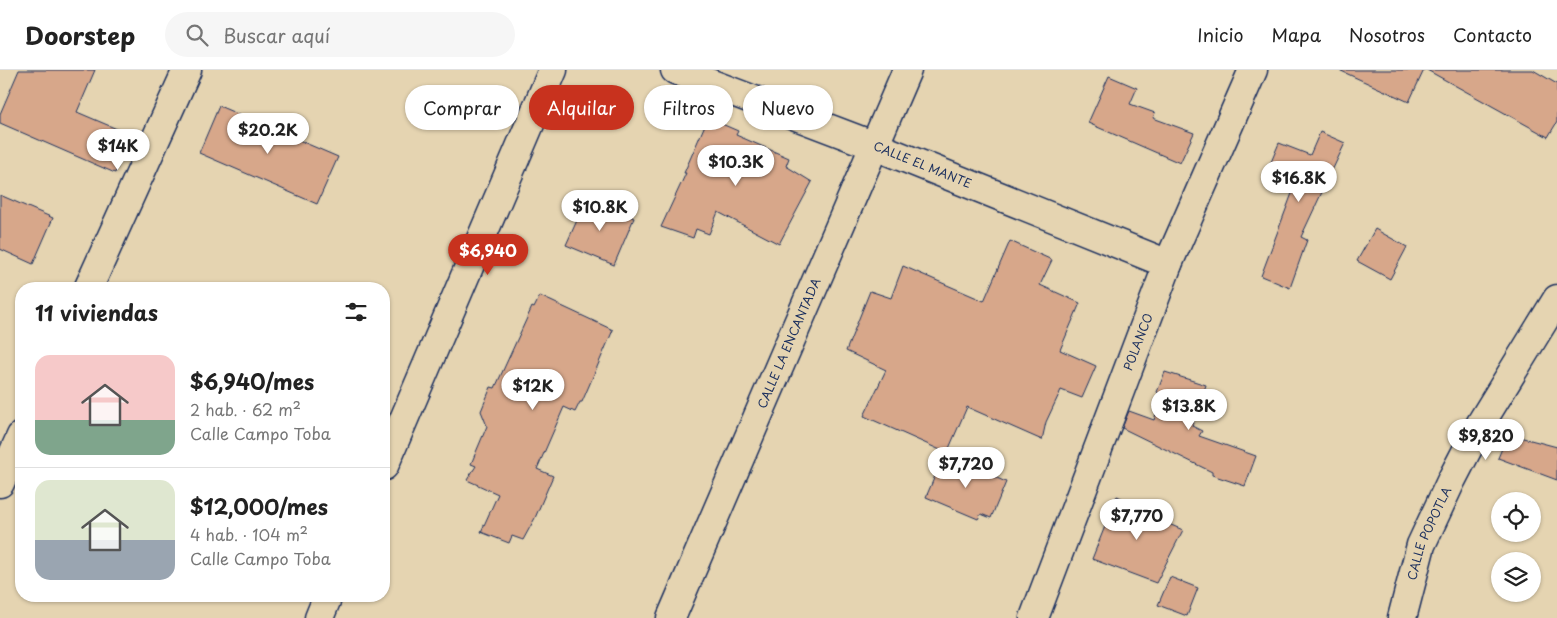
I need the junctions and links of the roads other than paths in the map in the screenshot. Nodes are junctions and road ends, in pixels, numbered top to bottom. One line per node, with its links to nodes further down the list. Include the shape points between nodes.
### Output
1 (187, 70): 8 (street)
2 (553, 70): 11 (street)
3 (675, 70): 6 (street, CALLE EL MANTE)
4 (908, 70): 6 (street, CALLE LA ENCANTADA)
5 (1253, 70): 7 (street, POLANCO)
6 (875, 146): 7 (street, CALLE EL MANTE); 15 (street, CALLE LA ENCANTADA)
7 (1168, 264): 16 (street, POLANCO)
8 (91, 282)
9 (1557, 299): 17 (street, CALLE POPOTLA, via 1481,423 1452,479 1421,545)
10 (15, 449): 12 (street)
11 (390, 452)
12 (0, 483)
13 (326, 602): 14 (street)
14 (319, 618)
15 (671, 618)
16 (1034, 618)
17 (1402, 618)

